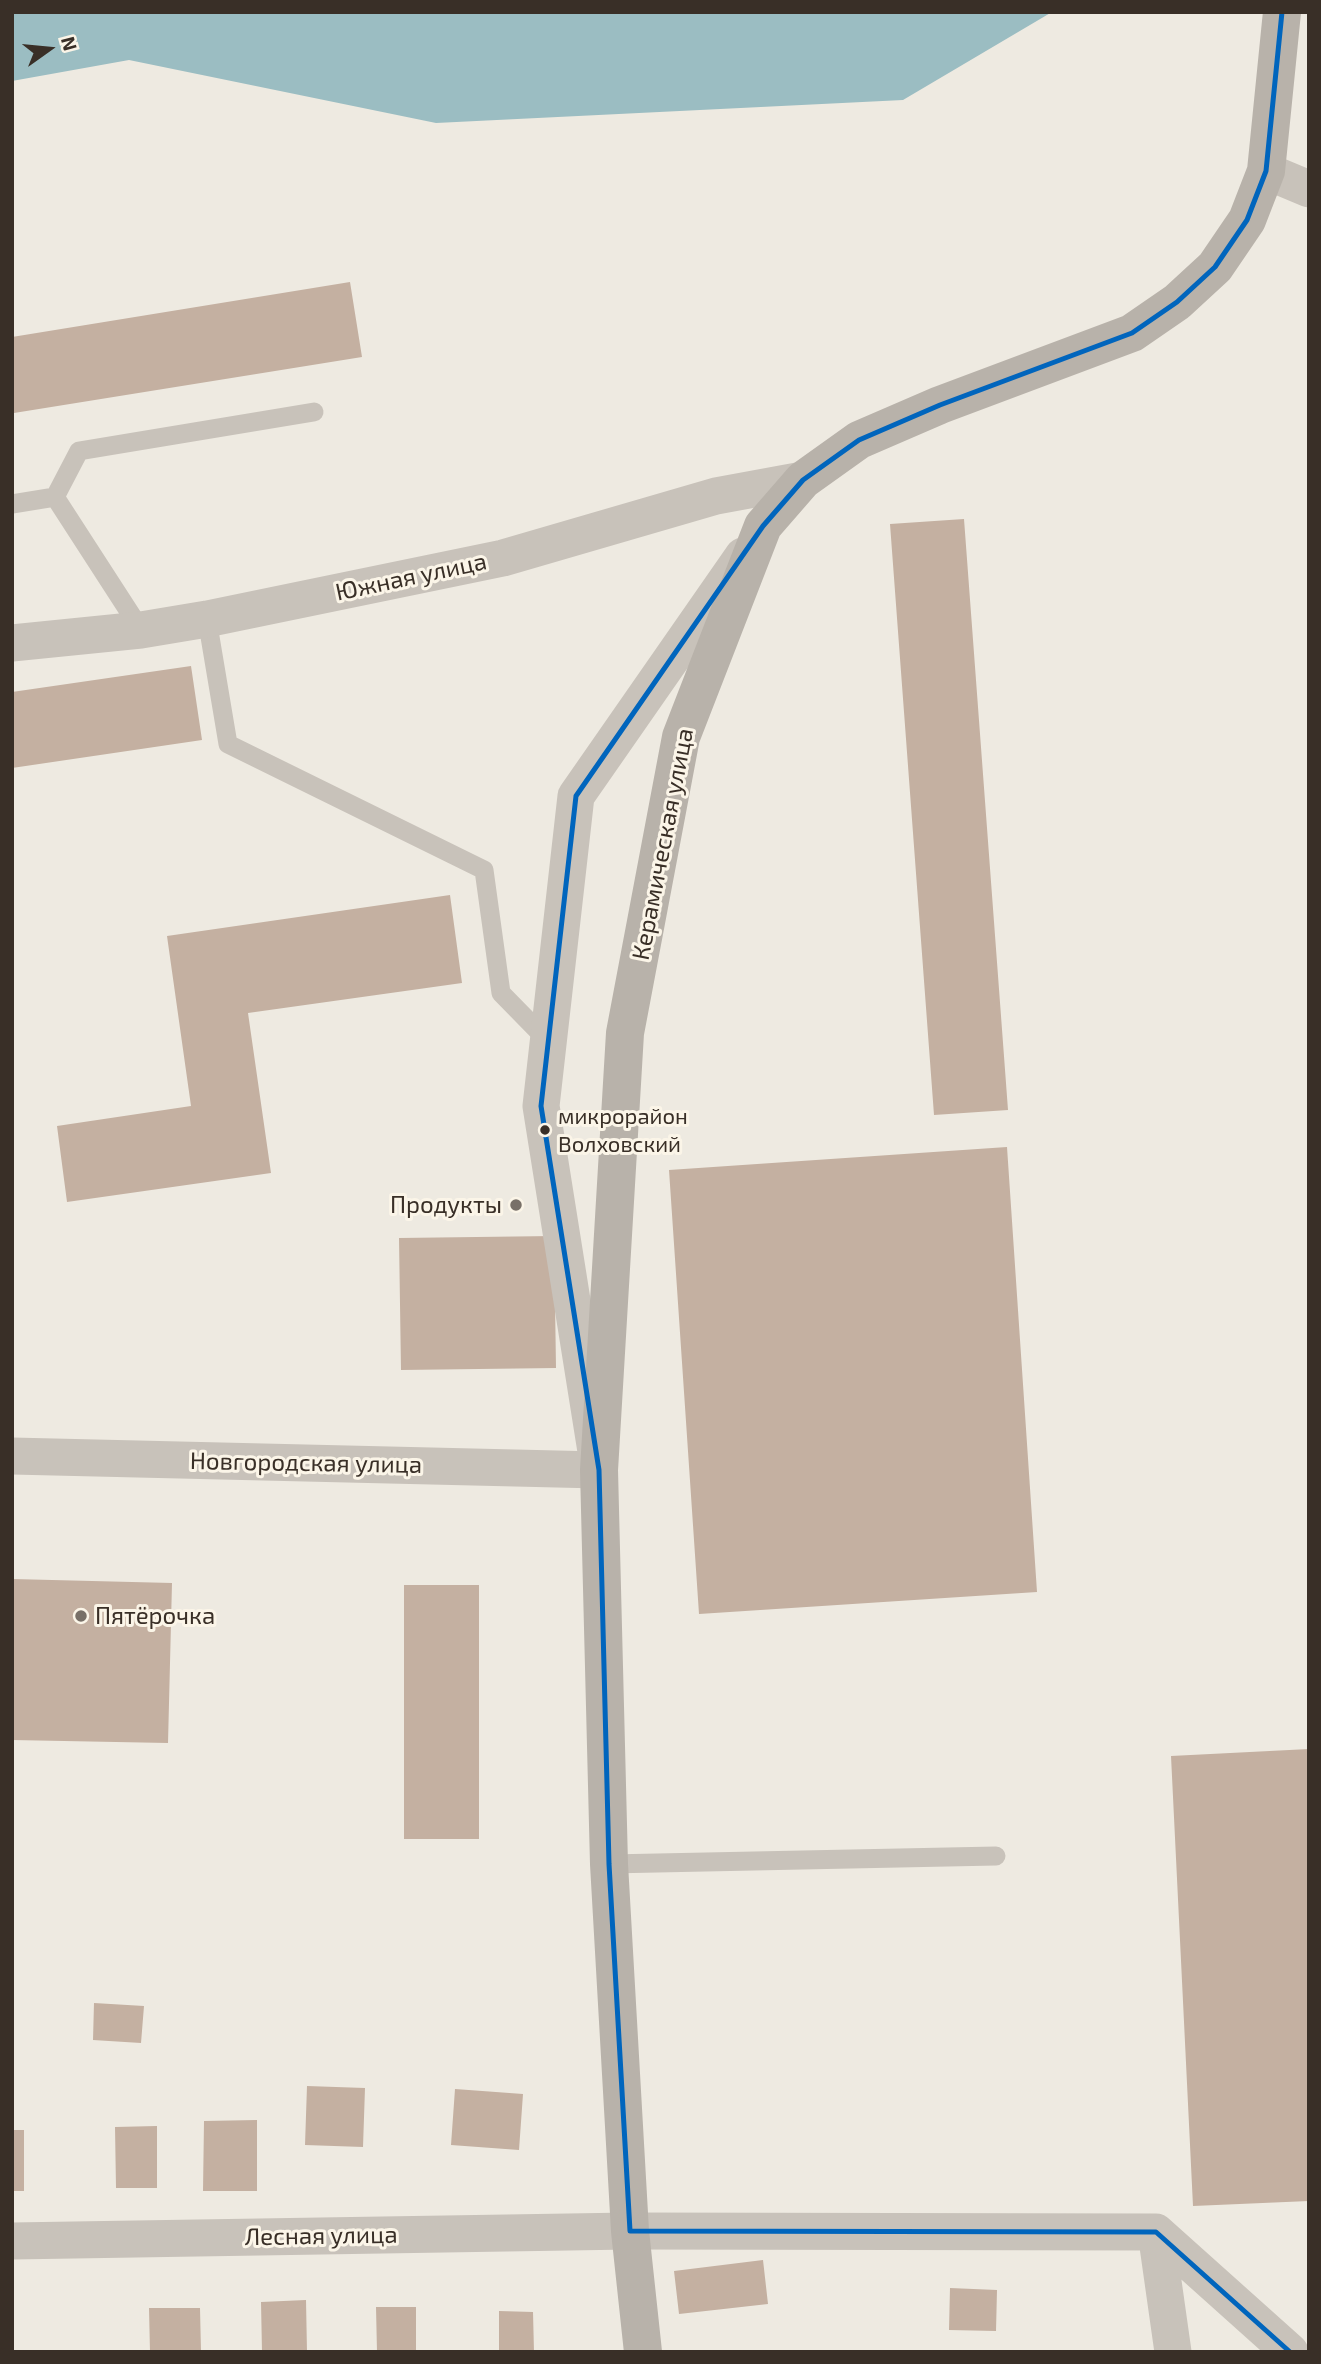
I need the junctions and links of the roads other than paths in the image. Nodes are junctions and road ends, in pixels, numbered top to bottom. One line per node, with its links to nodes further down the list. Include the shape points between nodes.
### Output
1 (1282, 12): 2 (street)
2 (1266, 171): 3 (street); 5 (street, via 1247,220 1214,267 1177,302 1132,333 859,440)
3 (1309, 188)
4 (314, 412): 6 (lane, via 79,451)
5 (803, 480): 8 (street); 9 (street, Южная улица, via 716,496 503,558)
6 (55, 497): 7 (lane); 10 (lane)
7 (12, 504)
8 (764, 526): 12 (street, Керамическая улица, via 576,796); 14 (street, Керамическая улица, via 681,737 625,1033)
9 (207, 619): 10 (street, Южная улица); 12 (lane, via 228,744 484,870 500,993)
10 (141, 630): 11 (street, Южная улица)
11 (12, 643)
12 (548, 1041): 14 (street, Керамическая улица, via 541,1105)
13 (12, 1456): 14 (street, Новгородская улица)
14 (599, 1470): 16 (street, Керамическая улица)
15 (996, 1856): 16 (lane)
16 (609, 1864): 17 (street, Керамическая улица)
17 (630, 2231): 18 (street, Лесная улица); 19 (street, Лесная улица); 20 (street, Керамическая улица)
18 (1156, 2232): 21 (street); 22 (street)
19 (12, 2241)
20 (643, 2352)
21 (1173, 2352)
22 (1290, 2352)

